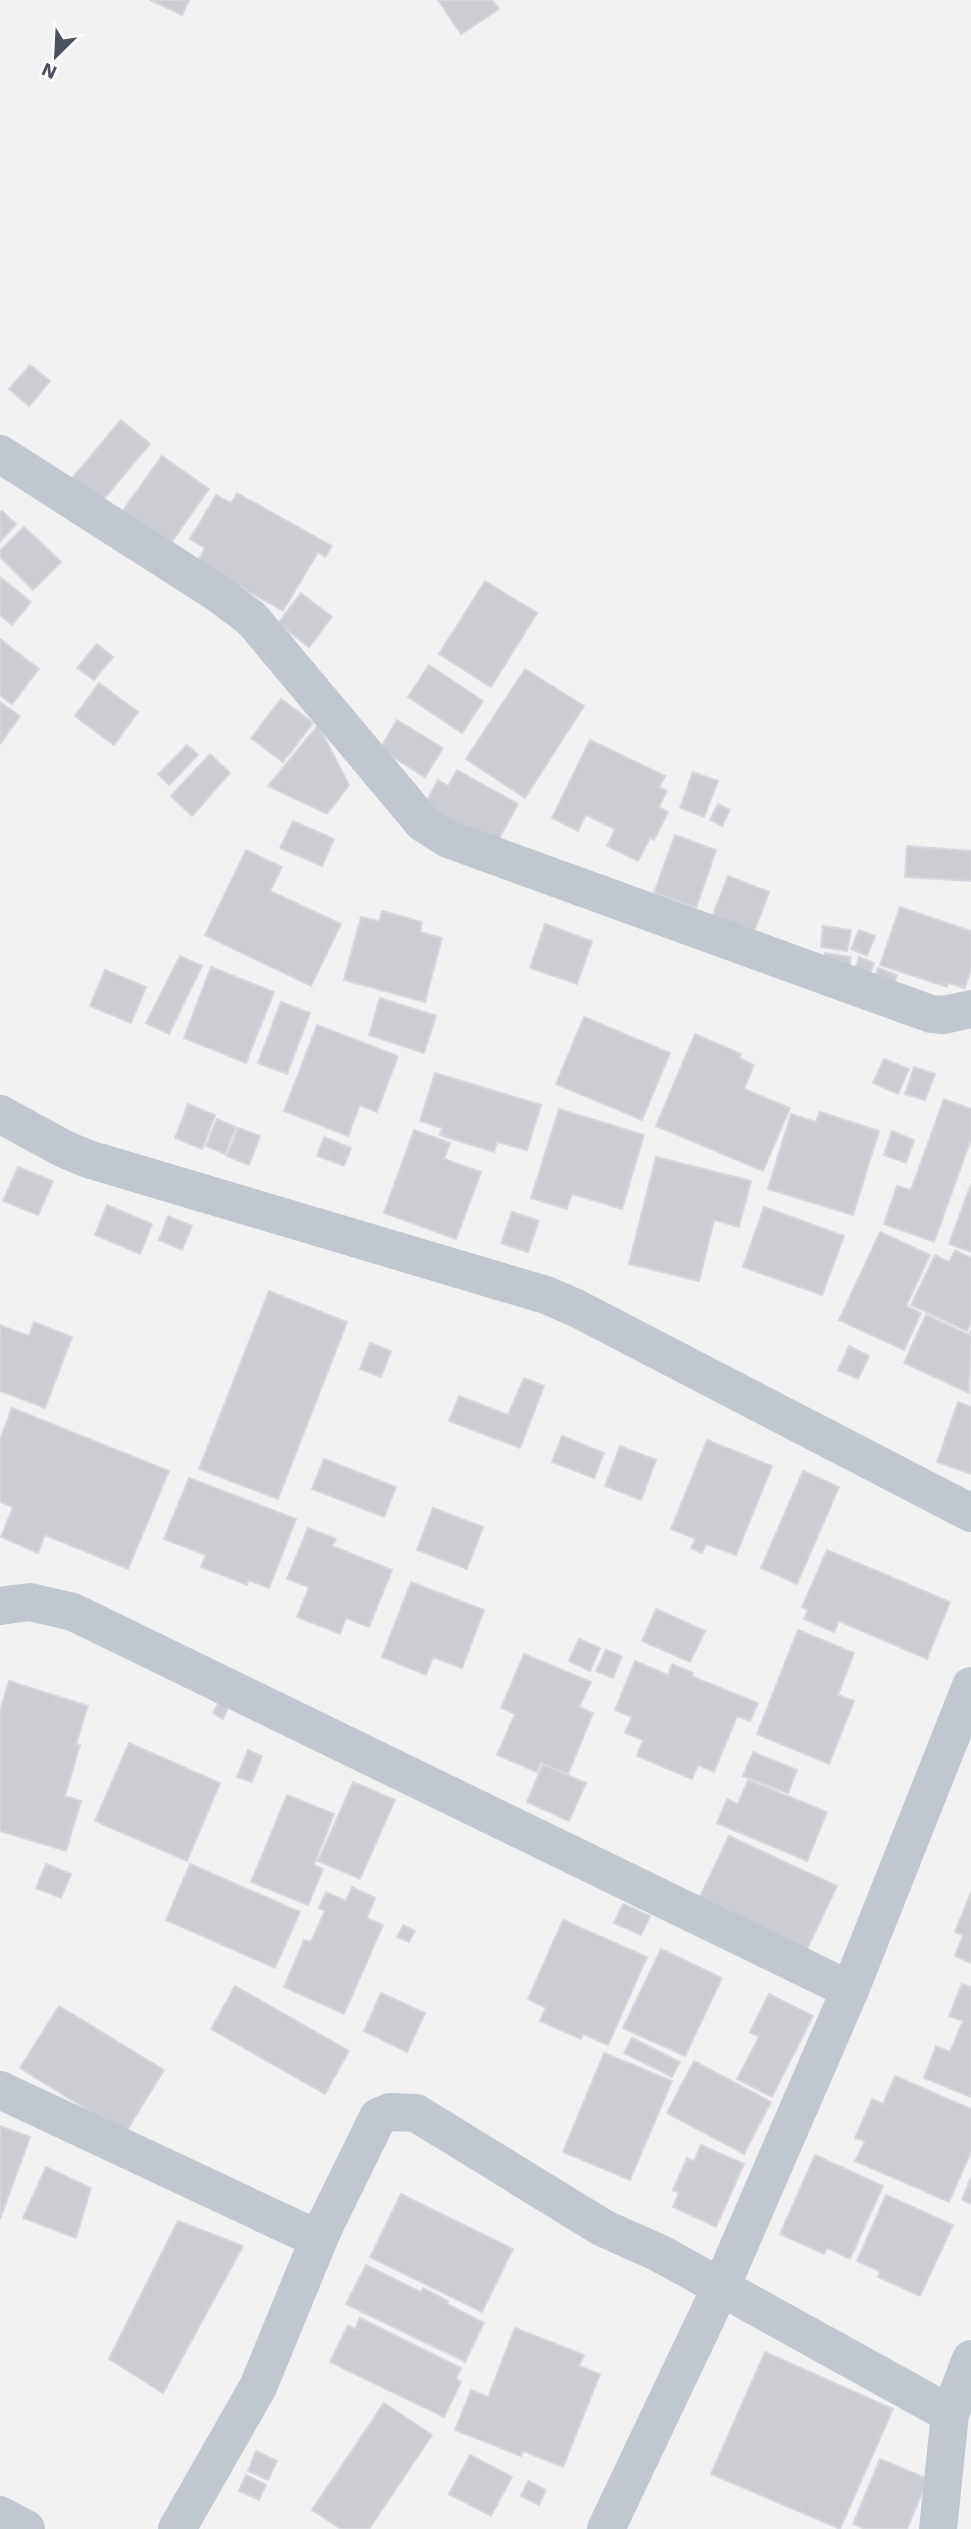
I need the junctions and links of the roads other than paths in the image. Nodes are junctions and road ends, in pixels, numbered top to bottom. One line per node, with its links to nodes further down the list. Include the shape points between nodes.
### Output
1 (0, 454): 2 (street, via 252,619 423,823 448,839 930,1014)
2 (971, 1009)
3 (0, 1114): 4 (street, via 88,1158 546,1295)
4 (971, 1513)
5 (0, 1606): 7 (street, via 30,1602 73,1612)
6 (971, 1686): 7 (street)
7 (850, 1990): 10 (street)
8 (0, 2090): 9 (street, via 292,2228 307,2234)
9 (323, 2230): 10 (street, via 378,2117 390,2112 416,2113 603,2228); 15 (street, via 258,2387)
10 (721, 2287): 12 (street); 16 (street)
11 (971, 2359): 12 (street)
12 (950, 2414): 17 (street)
13 (0, 2515): 14 (street)
14 (26, 2529)
15 (177, 2529)
16 (606, 2529)
17 (938, 2529)

